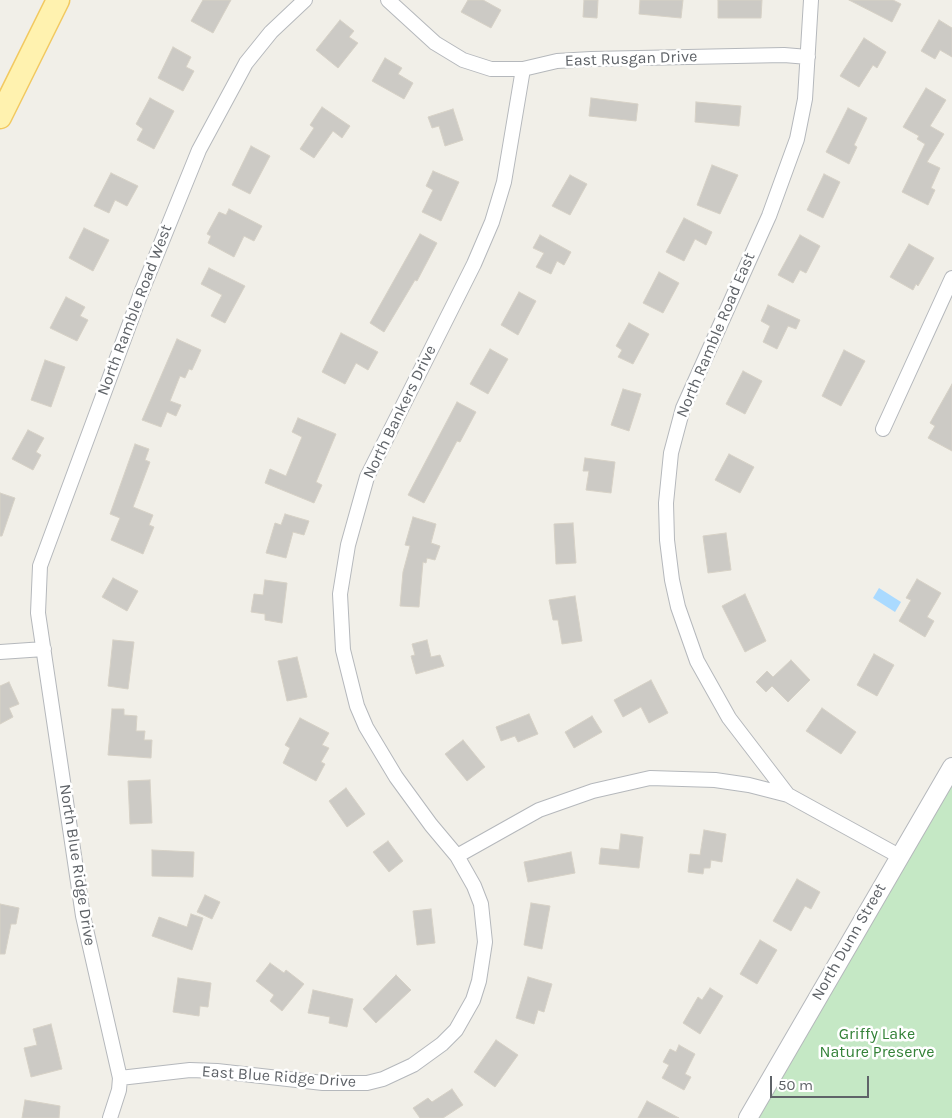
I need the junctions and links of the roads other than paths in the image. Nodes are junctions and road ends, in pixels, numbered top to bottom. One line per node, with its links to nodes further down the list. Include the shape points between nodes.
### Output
1 (58, 0): 7 (main road)
2 (305, 0): 10 (street, North Ramble Road West, via 271,32 246,62 200,150 169,221 40,566 37,594)
3 (388, 0): 6 (street, East Rusgan Drive, via 435,43 463,60 491,69)
4 (810, 0): 5 (street, North Ramble Road East)
5 (808, 57): 6 (street, East Rusgan Drive, via 591,59 557,61); 13 (street, North Ramble Road East, via 805,99 790,161 769,216 683,408 671,453 666,503 672,580 694,652 728,718)
6 (523, 69): 14 (street, North Bankers Drive, via 504,182 495,215 474,264 367,477 348,545 340,594 343,650 357,706 366,727 396,777)
7 (0, 117)
8 (952, 278): 9 (street)
9 (883, 429)
10 (44, 649): 11 (street); 16 (street, North Blue Ridge Drive, via 83,916)
11 (0, 652)
12 (952, 767): 15 (street, North Dunn Street)
13 (788, 795): 14 (street, via 715,780 650,778 593,791 540,810); 15 (street)
14 (457, 856): 16 (street, East Blue Ridge Drive, via 481,904 485,942 479,981 473,1000 456,1030 414,1065 383,1079 348,1084 190,1070)
15 (899, 856): 18 (street, North Dunn Street)
16 (120, 1078): 17 (street)
17 (110, 1118)
18 (748, 1118)

